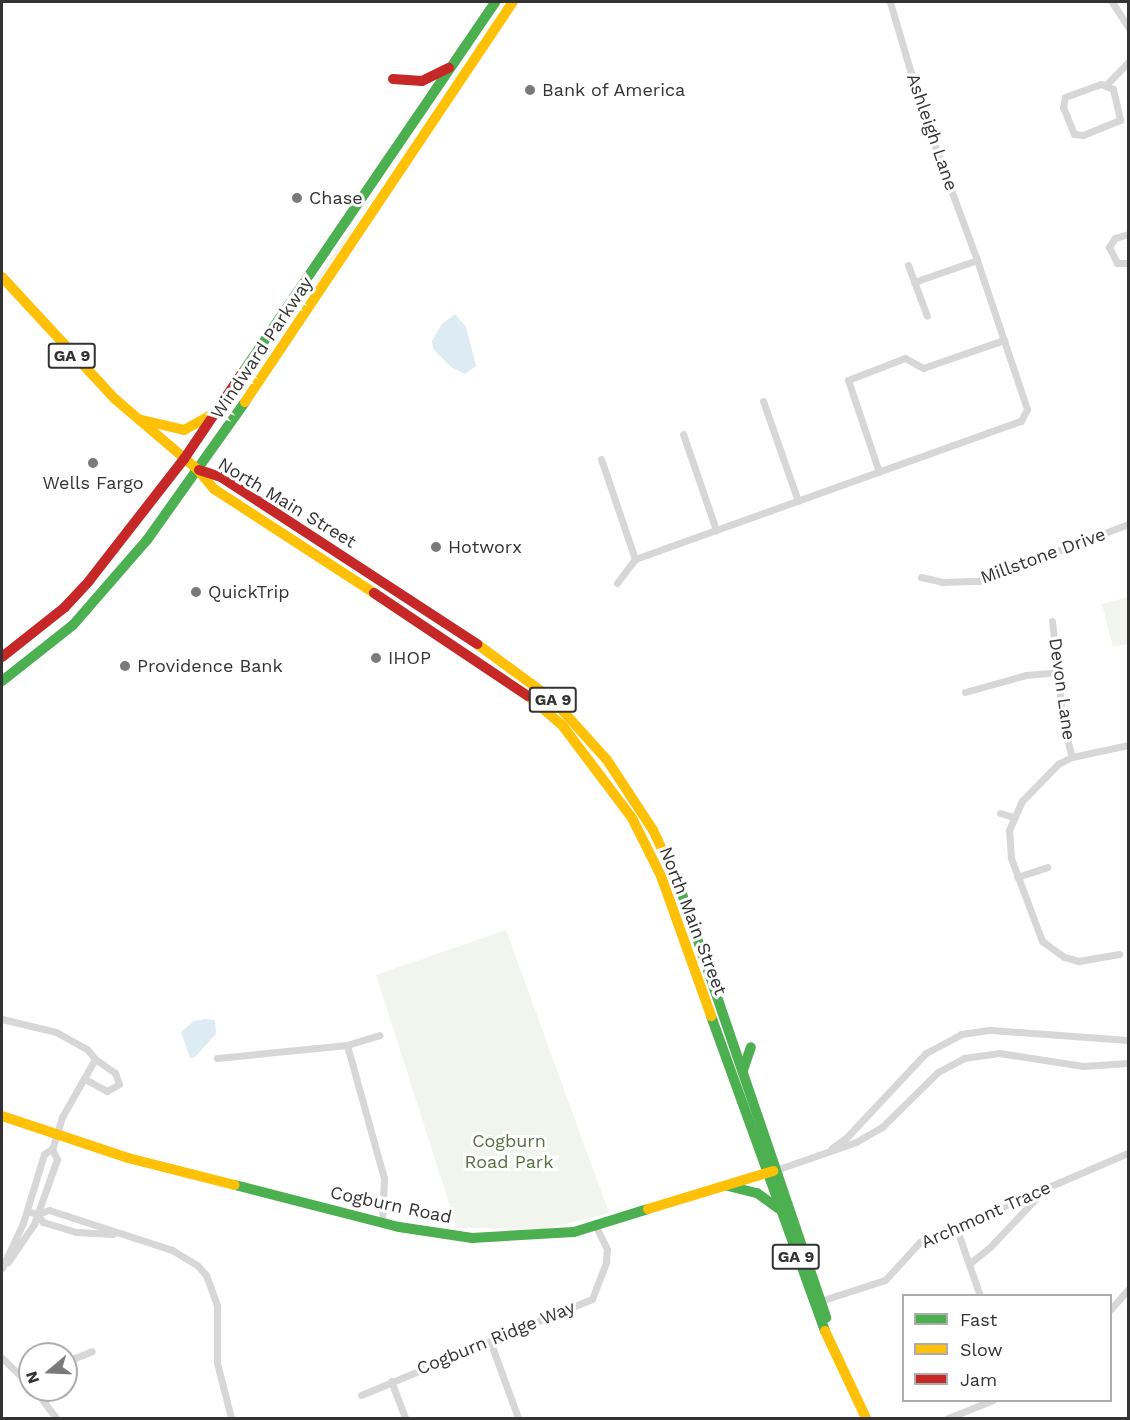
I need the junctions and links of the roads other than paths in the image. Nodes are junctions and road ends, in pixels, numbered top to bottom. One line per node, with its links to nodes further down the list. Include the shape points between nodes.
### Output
1 (495, 2): 7 (main road, Windward Parkway)
2 (513, 2): 24 (main road, Windward Parkway)
3 (891, 2): 11 (street, Ashleigh Lane, via 924,117)
4 (1112, 2): 5 (street)
5 (1128, 27)
6 (1128, 62): 9 (street)
7 (452, 66): 8 (main road, via 422,81); 19 (main road, Windward Parkway)
8 (393, 79)
9 (1107, 84): 9 (street, via 1113,89 1120,120 1083,135 1074,134 1063,107 1065,97)
10 (1128, 234): 12 (street, via 1115,238 1109,247 1117,264)
11 (978, 260): 15 (street); 17 (street, Ashleigh Lane)
12 (1128, 263)
13 (908, 265): 15 (street)
14 (2, 277): 20 (main road, GA 9, via 72,356)
15 (914, 282): 16 (street)
16 (927, 316)
17 (1004, 340): 25 (street, Ashleigh Lane, via 1027,410 1021,422); 25 (street, via 923,368 905,358 848,380)
18 (764, 401): 26 (street)
19 (217, 412): 20 (main road, via 184,430); 22 (main road, Windward Parkway)
20 (136, 418): 22 (main road, GA 9)
21 (683, 434): 28 (street)
22 (184, 459): 24 (main road, GA 9); 33 (main road, Windward Parkway, via 89,581)
23 (601, 459): 29 (street)
24 (198, 470): 35 (main road, Windward Parkway, via 147,540 73,625); 52 (main road, North Main Street / GA 9, via 221,477 502,660 577,723 625,785 666,855); 59 (main road, North Main Street / GA 9, via 214,489 258,519 509,680 550,714 584,750 623,803 659,870)
25 (879, 472): 26 (street, Ashleigh Lane)
26 (798, 501): 28 (street, Ashleigh Lane)
27 (1128, 524): 30 (street, Millstone Drive, via 979,581 942,582)
28 (716, 530): 29 (street, Ashleigh Lane)
29 (635, 559): 31 (street)
30 (921, 577)
31 (616, 583)
32 (1052, 621): 34 (street, Devon Lane)
33 (2, 657)
34 (1059, 672): 36 (street, via 1026,675); 38 (street, Devon Lane, via 1063,724)
35 (2, 681)
36 (965, 692)
37 (1128, 745): 38 (street)
38 (1072, 757): 40 (street, via 1046,774)
39 (1000, 813): 40 (street)
40 (1013, 817): 42 (street, via 1009,845)
41 (1047, 867): 42 (street)
42 (1017, 878): 43 (street, via 1035,930 1051,950 1079,961)
43 (1119, 954)
44 (2, 1019): 50 (street, via 56,1032 87,1049)
45 (380, 1035): 47 (street)
46 (1128, 1040): 58 (street, via 991,1030 961,1034 926,1053 847,1137)
47 (347, 1045): 49 (street); 65 (street, via 384,1178)
48 (751, 1047): 52 (main road)
49 (217, 1058)
50 (95, 1059): 53 (street); 53 (street, via 115,1073 119,1084 107,1091)
51 (1128, 1063): 58 (street, via 1083,1066 999,1053 964,1058 938,1072 882,1127)
52 (743, 1073): 59 (main road, North Main Street / GA 9)
53 (85, 1079): 55 (street, via 71,1098)
54 (2, 1116): 55 (main road, Cogburn Road)
55 (56, 1136): 56 (street); 65 (main road, Cogburn Road)
56 (52, 1149): 62 (street, via 44,1154); 64 (street, via 57,1159)
57 (1128, 1153): 61 (street, Archmont Trace)
58 (822, 1155): 59 (street)
59 (772, 1171): 60 (main road, Cogburn Road); 63 (main road, North Main Street / GA 9); 73 (main road, North Main Street / GA 9)
60 (728, 1186): 63 (main road, via 756,1192); 66 (main road, Cogburn Road)
61 (1046, 1188): 67 (street, Archmont Trace); 69 (street, via 990,1247)
62 (27, 1210): 64 (street); 70 (street)
63 (780, 1210): 79 (main road, North Main Street / GA 9, via 813,1305)
64 (37, 1214): 68 (street, via 49,1210); 68 (street, via 43,1222 76,1232); 70 (street, via 25,1242)
65 (382, 1223): 66 (main road, Cogburn Road, via 439,1235 495,1239 540,1237)
66 (596, 1226): 75 (street, Cogburn Ridge Way, via 606,1249 606,1263 592,1299)
67 (956, 1227): 69 (street); 73 (street, Archmont Trace, via 920,1242 885,1280)
68 (124, 1235): 86 (street, via 186,1257 206,1275 217,1306 217,1364)
69 (969, 1263): 72 (street)
70 (2, 1269)
71 (1128, 1289): 74 (street)
72 (979, 1294)
73 (820, 1301): 79 (main road, North Main Street / GA 9)
74 (1112, 1308)
75 (490, 1341): 81 (street, Cogburn Ridge Way); 88 (street)
76 (92, 1351): 77 (street)
77 (78, 1357)
78 (2, 1358): 80 (street)
79 (841, 1365): 89 (main road, North Main Street / GA 9)
80 (18, 1373)
81 (391, 1382): 82 (street, Cogburn Ridge Way); 87 (street)
82 (361, 1395)
83 (46, 1402): 85 (street)
84 (990, 1402): 90 (street)
85 (56, 1419)
86 (231, 1419)
87 (405, 1419)
88 (518, 1419)
89 (866, 1419)
90 (948, 1419)

